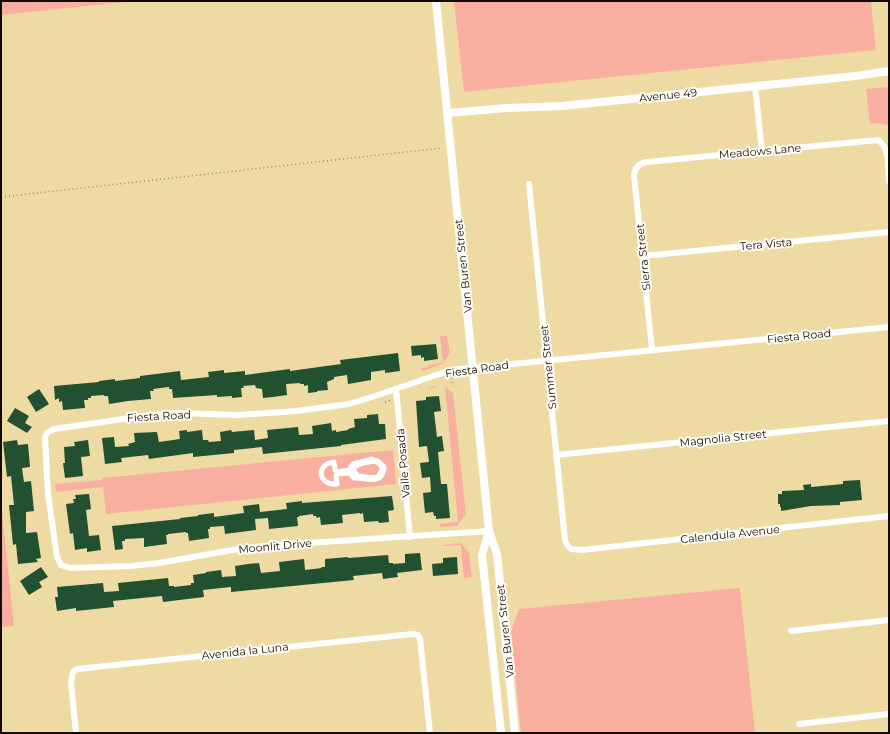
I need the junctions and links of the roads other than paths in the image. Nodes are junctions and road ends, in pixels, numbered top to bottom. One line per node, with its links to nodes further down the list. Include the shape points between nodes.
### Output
1 (436, 1): 4 (street, Van Buren Street)
2 (889, 71): 3 (street, Avenue 49)
3 (755, 86): 4 (street, Avenue 49, via 562,106); 5 (street)
4 (447, 113): 14 (street, Van Buren Street)
5 (762, 151): 6 (street, Meadows Lane); 7 (street, Meadows Lane, via 878,140 886,150)
6 (638, 165): 10 (street, Sierra Street, via 634,175)
7 (889, 181)
8 (529, 184): 13 (street, Summer Street)
9 (889, 232): 10 (street, Tera Vista)
10 (643, 256): 12 (street, Sierra Street)
11 (889, 327): 12 (street, Fiesta Road)
12 (652, 350): 13 (street, Fiesta Road)
13 (547, 360): 14 (street, Fiesta Road); 17 (street, Summer Street)
14 (474, 368): 15 (street, Fiesta Road, via 451,370); 20 (street, Van Buren Street)
15 (396, 390): 21 (street, Valle Posada); 23 (street, Fiesta Road, via 349,404 302,411 239,415 150,415 54,429 47,433 45,441 48,494 57,557)
16 (889, 422): 17 (street, Magnolia Street)
17 (556, 455): 22 (street, Summer Street, via 565,540)
18 (361, 476): 18 (street, via 375,478 384,469 381,477 374,480 354,478 350,473 337,474 337,484 327,483 321,474 325,464 329,462 334,462 337,472 350,470 353,464 367,460 375,459 383,464 384,467 375,461 357,466 354,468 355,474)
19 (889, 516): 22 (street, Calendula Avenue, via 582,550)
20 (489, 531): 21 (street, Moonlit Drive); 30 (street, Van Buren Street, via 482,555); 31 (street, Van Buren Street, via 497,554)
21 (410, 537): 23 (street, Moonlit Drive, via 244,548 131,566 70,568)
22 (571, 549)
23 (61, 565)
24 (889, 620): 25 (street)
25 (791, 631)
26 (889, 714): 27 (street)
27 (799, 724)
28 (76, 733): 29 (street, Avenida la Luna, via 71,682 73,672 77,669 407,634 418,635 420,639)
29 (430, 733)
30 (501, 733)
31 (516, 733)

